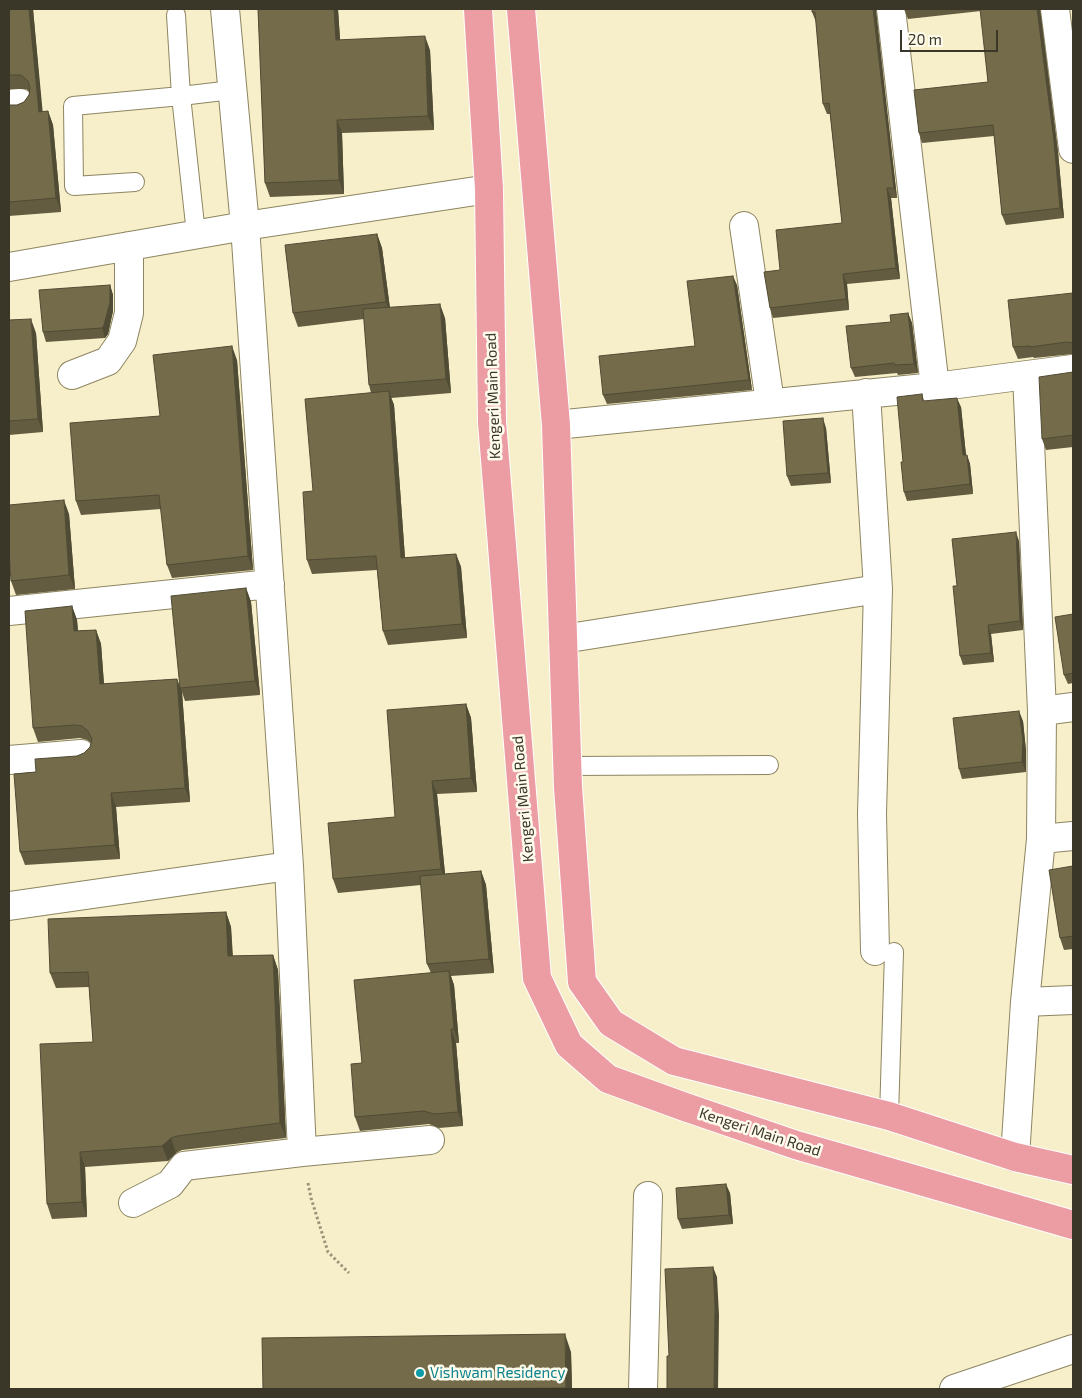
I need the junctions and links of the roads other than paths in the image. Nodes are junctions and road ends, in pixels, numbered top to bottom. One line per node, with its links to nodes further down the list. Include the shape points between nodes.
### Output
1 (224, 9): 7 (street)
2 (478, 9): 11 (main road, Kengeri Main Road)
3 (521, 9): 23 (main road)
4 (891, 9): 20 (street)
5 (1055, 9): 9 (street)
6 (176, 14): 8 (lane)
7 (232, 90): 8 (lane); 12 (street)
8 (182, 96): 10 (lane, via 73,106 74,186); 14 (lane)
9 (1073, 149)
10 (135, 182)
11 (489, 189): 12 (street); 48 (main road, Kengeri Main Road, via 492,422 537,978 569,1045 608,1079 685,1107 796,1145)
12 (245, 226): 14 (street); 24 (street)
13 (744, 226): 22 (street)
14 (196, 234): 15 (street)
15 (129, 246): 16 (street); 18 (street, via 129,313 122,341 108,360)
16 (9, 267)
17 (1073, 370): 19 (street)
18 (72, 375)
19 (1027, 375): 20 (street); 29 (street)
20 (936, 387): 21 (street)
21 (866, 393): 22 (street); 25 (street)
22 (770, 402): 23 (street)
23 (556, 425): 27 (main road)
24 (270, 584): 26 (street); 36 (street)
25 (878, 588): 27 (street); 38 (street, via 872,814)
26 (9, 611)
27 (563, 639): 33 (main road)
28 (1073, 707): 29 (street)
29 (1042, 711): 35 (street)
30 (81, 754): 31 (street)
31 (9, 760)
32 (769, 765): 33 (lane)
33 (568, 766): 41 (main road, via 582,982 611,1023 674,1061)
34 (1073, 836): 35 (street)
35 (1042, 839): 40 (street)
36 (289, 866): 37 (street); 43 (street)
37 (9, 906)
38 (885, 951): 41 (lane)
39 (1073, 1000): 40 (street)
40 (1025, 1002): 44 (street)
41 (889, 1116): 44 (main road)
42 (430, 1140): 43 (street)
43 (302, 1152): 47 (street, via 184,1166 170,1184)
44 (1015, 1157): 45 (main road)
45 (1073, 1170)
46 (648, 1196): 50 (street)
47 (133, 1203)
48 (1073, 1225)
49 (1073, 1349): 51 (street)
50 (643, 1389)
51 (954, 1389)

